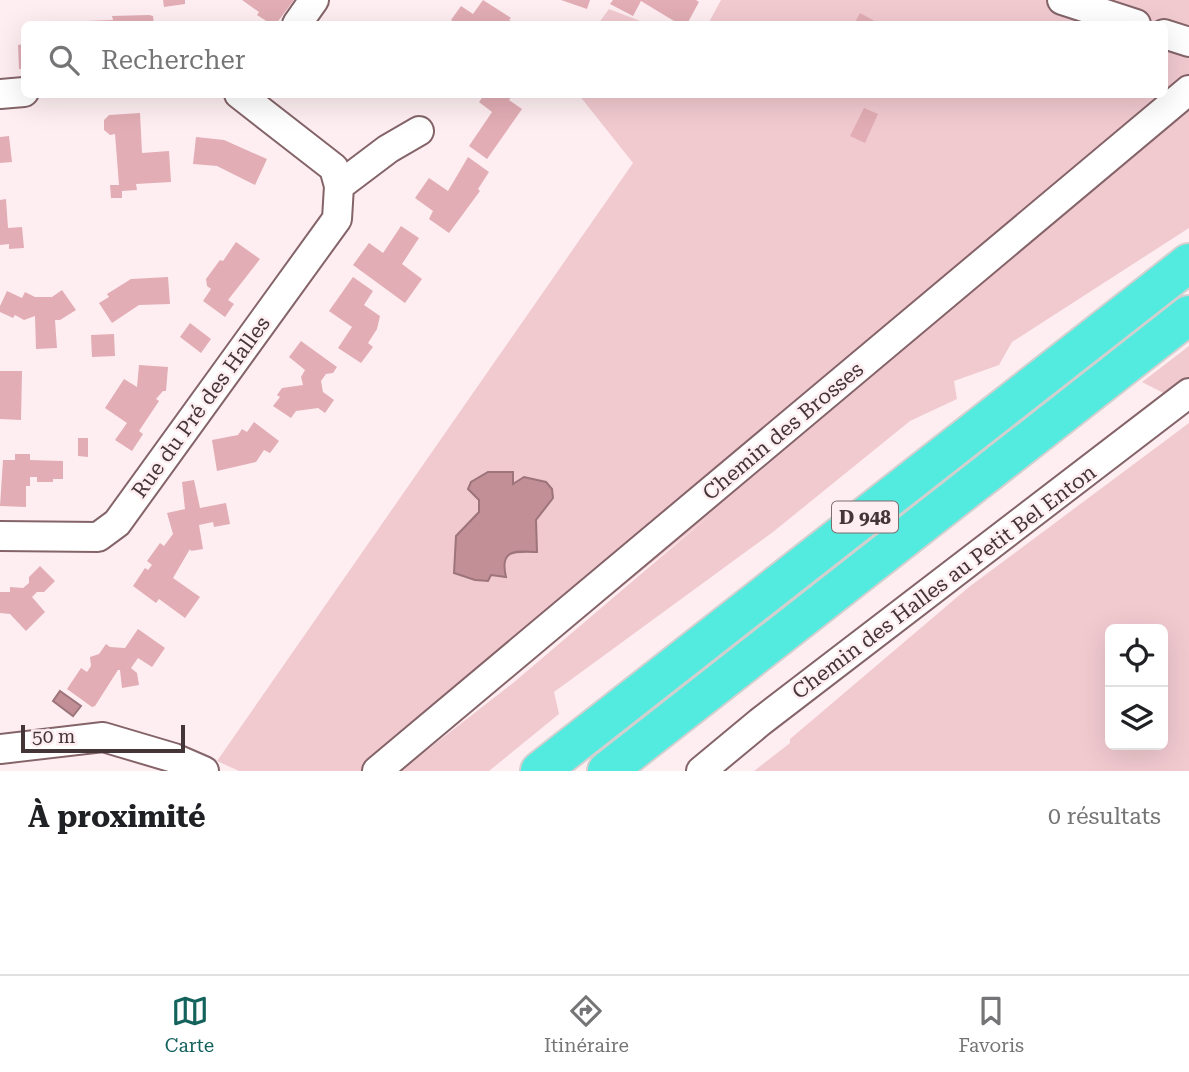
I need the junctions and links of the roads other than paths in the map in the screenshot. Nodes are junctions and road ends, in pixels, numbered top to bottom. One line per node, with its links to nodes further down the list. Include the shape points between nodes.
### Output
1 (314, 0): 3 (street)
2 (1062, 0): 4 (street)
3 (299, 21)
4 (1127, 21)
5 (1168, 35): 6 (street)
6 (1189, 42)
7 (1189, 90): 19 (street, Chemin des Brosses)
8 (21, 92): 9 (street)
9 (0, 94)
10 (247, 98): 12 (street, via 334,168)
11 (419, 131): 12 (street)
12 (339, 186): 16 (street, Rue du Pré des Halles, via 337,219 117,523 98,537)
13 (1189, 263): 20 (highway, D 948)
14 (1189, 315): 21 (highway, D 948)
15 (1189, 393): 22 (street, Chemin des Halles au Petit Bel Enton)
16 (0, 536)
17 (0, 749): 18 (street, via 103,737)
18 (204, 771)
19 (377, 771)
20 (540, 771)
21 (607, 771)
22 (701, 771)

